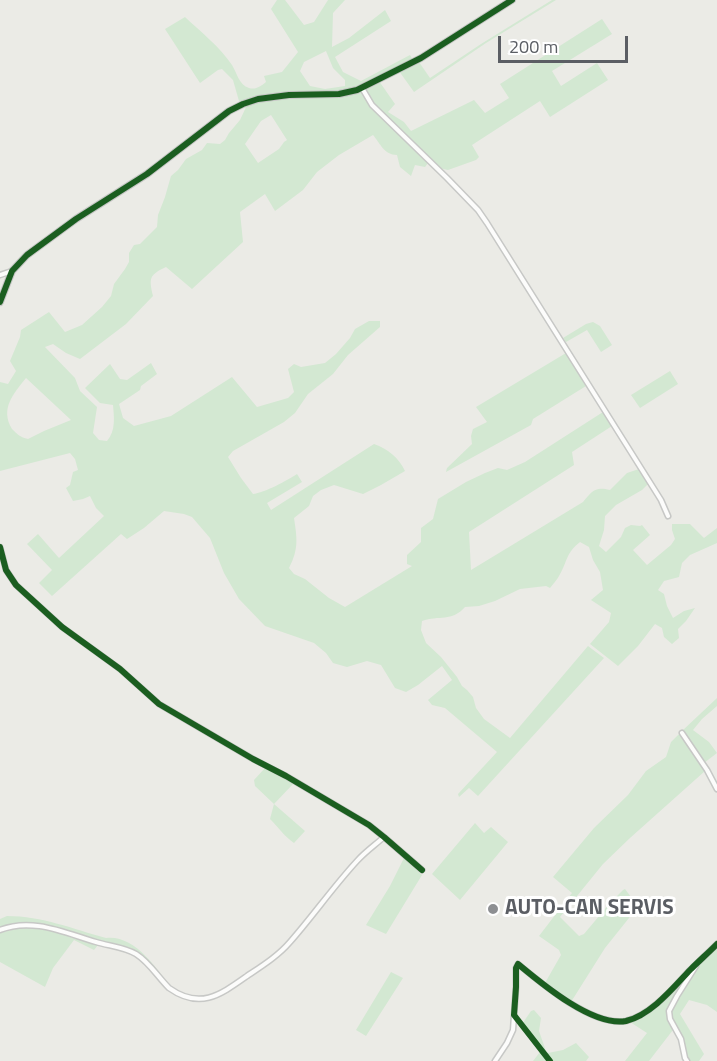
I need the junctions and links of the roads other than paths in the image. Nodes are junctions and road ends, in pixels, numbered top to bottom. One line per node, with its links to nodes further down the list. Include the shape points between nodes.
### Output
1 (512, 0): 2 (street, via 421,58)
2 (362, 88): 3 (street, via 339,94 260,99 236,107 141,178 35,248); 6 (street, via 372,105 488,223)
3 (12, 271): 4 (street); 5 (street)
4 (0, 274)
5 (0, 302)
6 (668, 516)
7 (0, 547): 10 (street, via 6,570 16,585 159,704)
8 (682, 733): 9 (street)
9 (717, 789)
10 (384, 837): 11 (street); 12 (street, via 358,859 283,949 213,998 174,992 140,957 126,949 37,926 17,925)
11 (422, 870)
12 (0, 930)
13 (717, 945): 14 (street)
14 (698, 962): 15 (street, via 653,1006 618,1021 575,1006 518,964 513,1030); 16 (street, via 669,1011)
15 (495, 1061)
16 (687, 1061)

